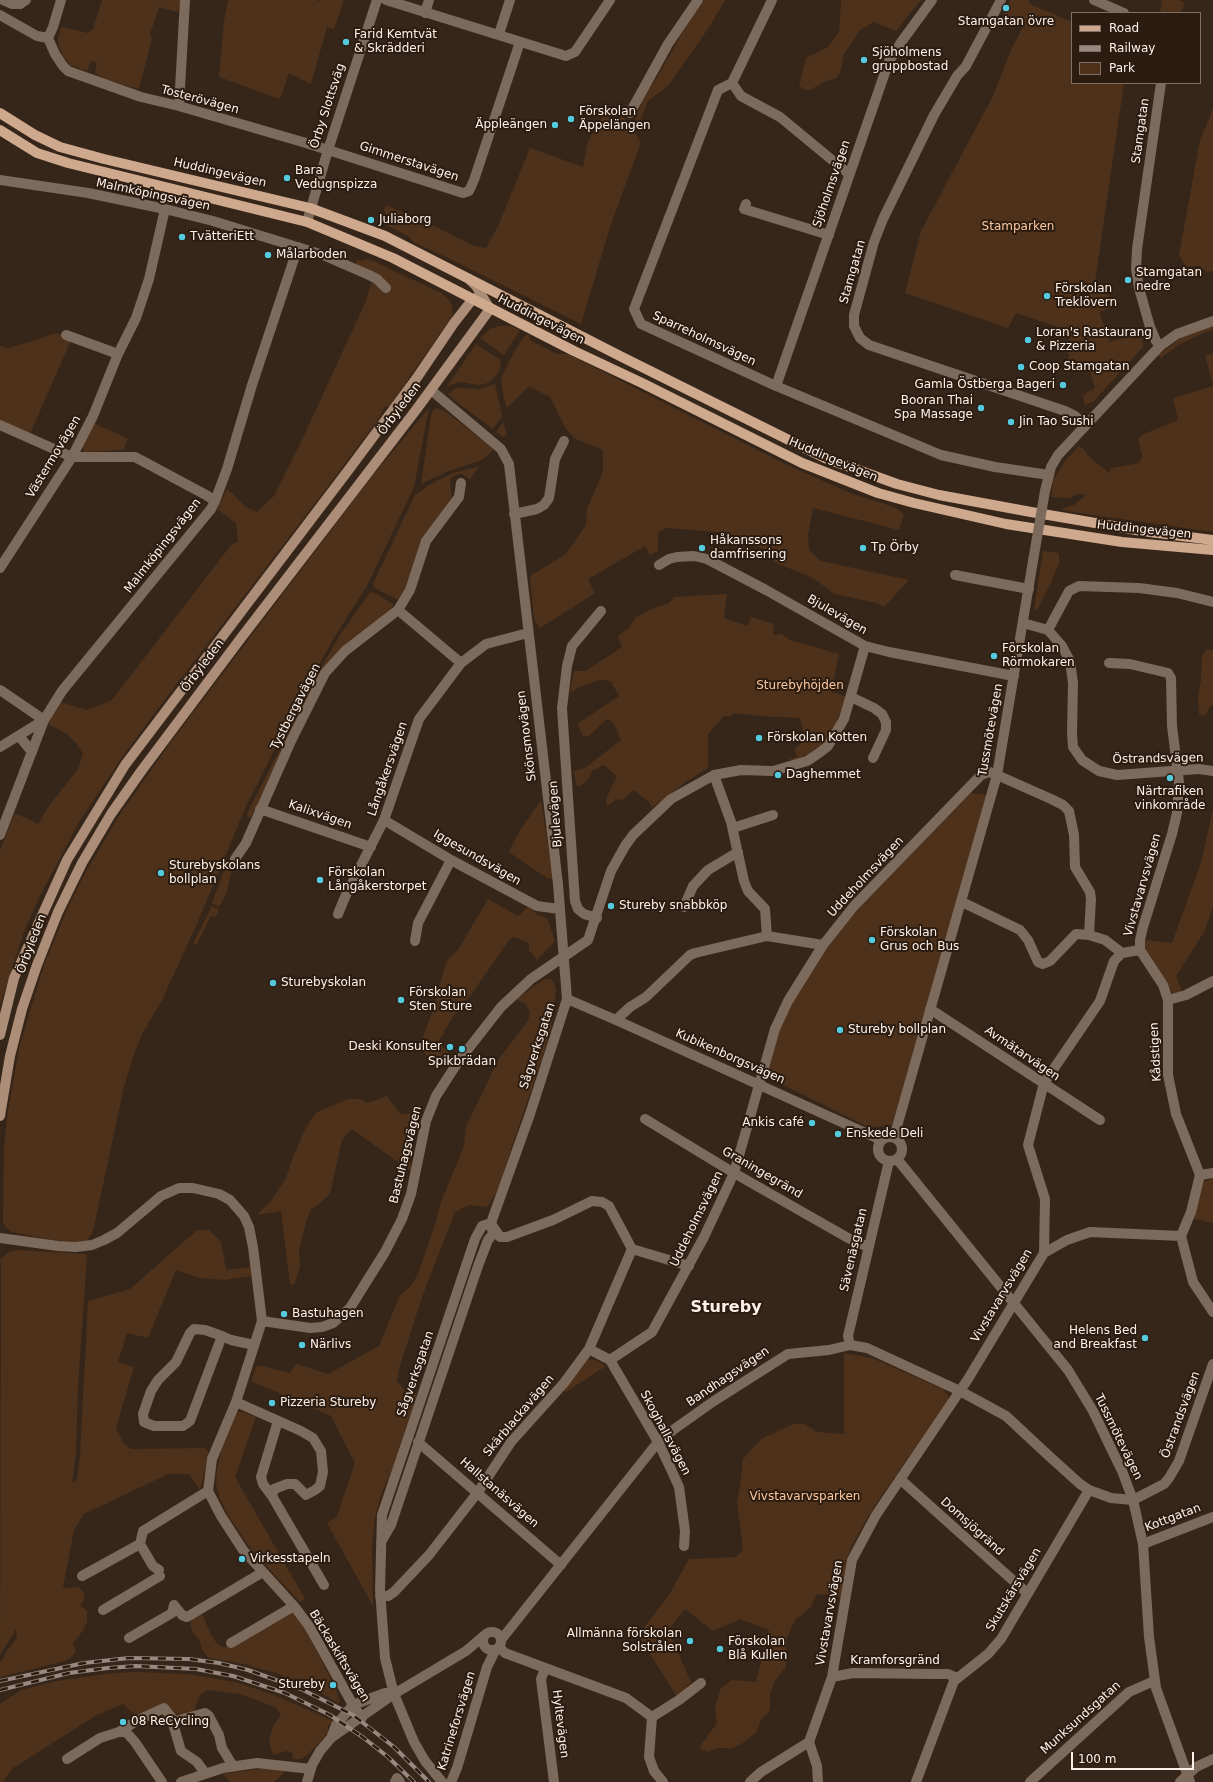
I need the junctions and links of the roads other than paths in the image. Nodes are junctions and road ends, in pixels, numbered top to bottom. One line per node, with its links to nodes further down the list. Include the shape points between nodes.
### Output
1 (3, 0): 2 (street, via 12,4 20,4)
2 (26, 0)
3 (61, 0): 19 (street)
4 (185, 0): 23 (street)
5 (377, 0): 27 (street, Örby Slottsväg)
6 (386, 0): 16 (street)
7 (429, 0): 16 (street)
8 (510, 0): 18 (street)
9 (610, 0): 20 (street, via 575,52 566,56)
10 (698, 0): 25 (street, via 668,44)
11 (772, 0): 21 (street, Sparreholmsvägen)
12 (932, 0): 28 (street, Sjöholmsvägen, via 889,61)
13 (1001, 0): 49 (street, Stamgatan, via 966,66 957,76 934,115 883,219 854,315 854,326 860,338 869,345 1065,411)
14 (1094, 0): 15 (street)
15 (1122, 12)
16 (425, 13): 18 (street)
17 (0, 15): 19 (street, via 37,36)
18 (499, 34): 20 (street)
19 (48, 38): 23 (street, Tosterövägen, via 55,54 68,71 141,98)
20 (520, 42): 27 (street, Gimmerstavägen, via 469,190 463,193)
21 (732, 83): 28 (street, via 740,96 780,117); 46 (street, Sparreholmsvägen, via 718,90 634,309 641,324)
22 (1161, 84): 43 (street, Stamgatan, via 1136,269 1150,327)
23 (180, 106): 27 (street, Tosterövägen)
24 (0, 113): 31 (main road, Huddingevägen, via 35,136 66,148)
25 (630, 113)
26 (0, 130): 33 (main road, Huddingevägen, via 37,153 68,163)
27 (328, 150): 31 (street, Örby Slottsväg)
28 (850, 174): 34 (street, Sjöholmsvägen)
29 (0, 180): 32 (street, Malmköpingsvägen, via 54,187)
30 (746, 204): 34 (street, via 744,209)
31 (310, 208): 33 (street, Örby Slottsväg); 36 (main road, Huddingevägen, via 385,236)
32 (165, 209): 35 (street, Malmköpingsvägen); 44 (street, Västermovägen, via 149,279 136,318)
33 (306, 222): 39 (main road, Huddingevägen, via 393,258)
34 (828, 235): 46 (street, Sjöholmsvägen)
35 (298, 247): 37 (street, Malmköpingsvägen, via 324,255 369,275); 54 (street, Malmköpingsvägen)
36 (468, 277): 38 (main road, Huddingevägen); 39 (main road)
37 (386, 288)
38 (498, 294): 39 (main road, Huddingevägen); 56 (main road, Huddingevägen, via 825,458 897,484 939,495 1031,512)
39 (477, 298): 40 (main road, Huddingevägen); 45 (main road, Örbyleden, via 454,323)
40 (490, 309): 47 (main road, Örbyleden); 57 (main road, Huddingevägen, via 802,463 878,493 1006,524 1122,542)
41 (1213, 321): 43 (street, Tussmötevägen, via 1178,334)
42 (66, 335): 44 (street)
43 (1160, 346): 49 (street, Tussmötevägen)
44 (118, 354): 51 (street, Västermovägen, via 93,416)
45 (416, 379): 47 (main road); 109 (main road, Örbyleden, via 125,765 67,860 14,978)
46 (776, 386): 52 (street, Sparreholmsvägen, via 941,455)
47 (431, 390): 55 (street, Skönsmovägen, via 506,455); 112 (main road, Örbyleden, via 236,644 111,814 58,912 37,965 10,1056)
48 (0, 425): 51 (street)
49 (1085, 425): 52 (street, Tussmötevägen, via 1058,455)
50 (564, 441): 55 (street, via 555,459 549,498 538,509)
51 (72, 457): 54 (street, via 135,457); 59 (street, Västermovägen)
52 (1049, 475): 61 (street, Tussmötevägen, bridge)
53 (461, 483): 63 (street, Tystbergavägen, via 458,497 426,541 410,590)
54 (215, 501): 74 (street, Malmköpingsvägen, via 62,691)
55 (514, 514): 67 (street, Skönsmovägen)
56 (1213, 540)
57 (1213, 550)
58 (658, 564): 68 (street, Bjulevägen, via 677,557 694,556 707,560)
59 (0, 568)
60 (955, 575): 61 (street)
61 (1029, 589): 65 (street, Tussmötevägen)
62 (1213, 602): 66 (street, via 1177,593 1139,588 1078,586 1069,591)
63 (398, 610): 69 (street); 83 (street, Tystbergavägen, via 345,651 325,673)
64 (601, 611): 96 (street, Bjulevägen, via 572,646 562,708 575,902 584,914)
65 (1023, 622): 66 (street); 71 (street, Tussmötevägen)
66 (1048, 630): 79 (street, Östrandsvägen, via 1070,660 1073,683 1073,747 1082,760 1099,771 1117,775)
67 (528, 633): 69 (street, Långåkersvägen, via 486,644); 94 (street, Skönsmovägen)
68 (865, 646): 71 (street, Bjulevägen); 73 (street)
69 (461, 663): 85 (street, Långåkersvägen, via 419,718)
70 (1109, 663): 79 (street, Vivstavarvsvägen, via 1130,664 1168,673 1171,678 1172,726)
71 (1014, 676): 82 (street, Tussmötevägen)
72 (0, 690): 74 (street)
73 (851, 697): 78 (street, via 874,708 882,714 886,722 886,730); 81 (street, via 844,719 828,746 807,761 773,771 741,770)
74 (44, 720): 75 (street); 77 (street, Malmköpingsvägen)
75 (19, 736): 76 (street); 77 (street)
76 (0, 747)
77 (32, 752): 87 (street, Malmköpingsvägen)
78 (873, 758)
79 (1178, 770): 80 (street, Östrandsvägen); 101 (street, Vivstavarvsvägen, via 1177,813 1142,927)
80 (1213, 771)
81 (714, 775): 86 (street); 96 (street, via 671,799 632,835 611,871)
82 (998, 775): 92 (street, Tussmötevägen); 97 (street, via 1063,805 1069,811 1074,835 1075,867 1091,898); 100 (street, Uddeholmsvägen, via 989,772 981,775 854,906)
83 (260, 809): 88 (street, Kalixvägen); 90 (street, Tystbergavägen, via 246,843)
84 (773, 815): 86 (street)
85 (384, 820): 88 (street, Långåkersvägen); 91 (street, Iggesundsvägen)
86 (732, 828): 89 (street)
87 (0, 835)
88 (371, 847): 95 (street, Långåkersvägen)
89 (738, 852): 93 (street, via 708,870 693,886); 98 (street, via 748,891 765,909)
90 (235, 859)
91 (451, 860): 94 (street, Iggesundsvägen, via 537,906); 99 (street, via 418,923)
92 (962, 902): 97 (street, via 1020,930 1028,940 1038,962 1043,964 1050,961 1076,934); 107 (street, Tussmötevägen)
93 (684, 907)
94 (560, 909): 103 (street, Skönsmovägen)
95 (338, 914)
96 (597, 918): 103 (street, via 588,940)
97 (1089, 935): 102 (street, via 1105,940)
98 (767, 936): 100 (street); 108 (street, via 690,955 646,997)
99 (415, 941)
100 (822, 945): 111 (street, Uddeholmsvägen, via 778,1022)
101 (1140, 950): 102 (street, Vivstavarvsvägen); 106 (street, Kådstigen, via 1163,985)
102 (1122, 953): 110 (street, Vivstavarvsvägen, via 1114,961 1100,1001)
103 (564, 955): 105 (street, Sågverksgatan); 130 (street, Bastuhagsvägen, via 531,979 501,1007 458,1062 436,1096 426,1121 411,1194 402,1219 350,1308 322,1328)
104 (1213, 981): 106 (street, via 1186,995)
105 (567, 999): 108 (street, Kubikenborgsvägen); 121 (street, Sågverksgatan)
106 (1168, 1000): 120 (street, Kådstigen, via 1168,1075 1176,1114)
107 (930, 1009): 110 (street, Avmätarvägen); 115 (street, Tussmötevägen)
108 (616, 1020): 111 (street, Kubikenborgsvägen)
109 (0, 1035)
110 (1044, 1083): 114 (street, Avmätarvägen); 126 (street, Vivstavarvsvägen, via 1028,1144 1045,1199)
111 (759, 1084): 116 (street, Kubikenborgsvägen); 118 (street, Uddeholmsvägen)
112 (0, 1116)
113 (645, 1118): 118 (street, Graningegränd)
114 (1100, 1120)
115 (894, 1137): 116 (street, via 889,1136); 117 (street, via 901,1143 902,1149 901,1154)
116 (881, 1140): 117 (street, via 877,1148 878,1153 882,1158)
117 (893, 1160): 124 (street, Sävenäsgatan); 128 (street, Tussmötevägen)
118 (734, 1173): 124 (street, Graningegränd); 127 (street, Uddeholmsvägen)
119 (1213, 1173): 120 (street)
120 (1200, 1175): 122 (street, via 1192,1212)
121 (491, 1223): 125 (street, via 500,1237 507,1237 553,1220 592,1201 602,1202 609,1206); 140 (street, Sågverksgatan, via 493,1234 478,1266); 149 (street, Sågverksgatan, via 482,1226 475,1239 382,1515)
122 (1181, 1236): 126 (street, via 1090,1232 1067,1240); 129 (street, via 1193,1282)
123 (0, 1238): 130 (street, via 58,1246 84,1246 108,1238 162,1196 179,1188 193,1188 219,1194 230,1200 244,1216 249,1227)
124 (868, 1247): 133 (street, Sävenäsgatan, via 848,1336)
125 (632, 1249): 127 (street); 134 (street, Skärblackavägen)
126 (1044, 1253): 128 (street, Vivstavarvsvägen)
127 (689, 1266): 135 (street, Uddeholmsvägen, via 652,1332)
128 (1014, 1303): 137 (street, Vivstavarvsvägen); 147 (street, Tussmötevägen, via 1068,1370 1082,1392)
129 (1213, 1312)
130 (262, 1321): 132 (street)
131 (222, 1336): 131 (street, via 190,1422 183,1426 154,1426 144,1422 143,1414 151,1391 180,1356 190,1333 199,1328); 132 (street)
132 (254, 1345): 138 (street)
133 (850, 1345): 137 (street, Bandhagsvägen, via 867,1348); 141 (street, Bandhagsvägen, via 788,1354 777,1359)
134 (589, 1349): 135 (street); 145 (street, Skärblackavägen, via 564,1383 511,1442)
135 (610, 1360): 141 (street, Skoghallsvägen)
136 (1213, 1364): 147 (street, Östrandsvägen, via 1179,1461 1164,1484)
137 (960, 1391): 142 (street, Vivstavarvsvägen); 143 (street, Bandhagsvägen, via 1006,1416)
138 (236, 1402): 139 (street); 144 (street, via 212,1460)
139 (278, 1421): 146 (street, via 261,1476 263,1484); 146 (street, via 313,1438 320,1452 323,1472 320,1486 306,1494 295,1484 287,1484 274,1489)
140 (418, 1442): 145 (street, Hallstanäsvägen); 149 (street, Sågverksgatan, via 390,1525)
141 (658, 1442): 152 (street, Skoghallsvägen, via 679,1486 685,1531); 153 (street, Bandhagsvägen)
142 (900, 1479): 157 (street, Domsjögränd); 165 (street, Vivstavarvsvägen, via 876,1515 852,1560)
143 (1089, 1490): 147 (street, Bandhagsvägen, via 1111,1498); 157 (street, Skutskärsvägen)
144 (208, 1491): 150 (street, via 143,1530); 154 (street, Bäckaskiftsvägen, via 243,1550)
145 (478, 1492): 153 (street, Hallstanäsvägen); 158 (street, Skärblackavägen, via 451,1528 394,1592 388,1596)
146 (272, 1496): 156 (street)
147 (1134, 1500): 151 (street, Tussmötevägen)
148 (1213, 1517): 151 (street, Kottgatan)
149 (380, 1542): 158 (street, Sågverksgatan)
150 (140, 1544): 155 (street); 160 (street, via 159,1573)
151 (1143, 1544): 167 (street, Tussmötevägen)
152 (684, 1546)
153 (561, 1565): 162 (street, Bandhagsvägen, via 509,1630)
154 (263, 1572): 159 (street, Bäckaskiftsvägen); 161 (street, via 187,1617 174,1605 172,1613)
155 (82, 1576)
156 (324, 1585)
157 (1028, 1593): 166 (street, Skutskärsvägen, via 1001,1639 988,1654)
158 (380, 1596): 169 (street, Sågverksgatan, via 385,1658)
159 (294, 1606): 163 (street, Bäckaskiftsvägen); 170 (street, Bäckaskiftsvägen, via 309,1626)
160 (102, 1610)
161 (129, 1638)
162 (493, 1642): 164 (street, via 505,1653); 169 (street, Bandhagsvägen, via 466,1651); 187 (street, Katrineforsvägen)
163 (231, 1643)
164 (544, 1669): 171 (street, via 626,1698); 188 (street, Hyltevägen, via 541,1679)
165 (832, 1677): 166 (street, Kramforsgränd, via 853,1673 948,1674); 176 (street, Vivstavarvsvägen)
166 (957, 1678): 192 (street, Skutskärsvägen, via 954,1680)
167 (1154, 1681): 182 (street, Tussmötevägen); 193 (street, Munksundsgatan, via 1129,1692)
168 (701, 1683): 171 (street)
169 (394, 1694): 170 (street, Bandhagsvägen, via 385,1693); 172 (street, Bandhagsvägen); 186 (street, Sågverksgatan, via 414,1742)
170 (352, 1705): 172 (street, Bäckaskiftsvägen); 175 (street, Bandhagsvägen, via 336,1725)
171 (652, 1716): 189 (street, via 649,1757 654,1771)
172 (362, 1718): 175 (street, Bandhagsvägen)
173 (172, 1722): 174 (street, via 164,1708); 179 (street, via 205,1713 209,1716 219,1735 222,1748); 181 (street, via 181,1751 197,1762)
174 (119, 1732): 177 (street, via 100,1738); 183 (street, via 126,1732 135,1742)
175 (331, 1738): 180 (street, Bandhagsvägen, via 320,1751)
176 (809, 1742): 190 (street, via 761,1772); 191 (street, via 817,1766)
177 (67, 1759)
178 (1213, 1759): 182 (street, via 1196,1767)
179 (233, 1766): 180 (street, via 257,1763); 181 (street)
180 (311, 1769): 185 (street, Bandhagsvägen)
181 (205, 1773): 184 (street)
182 (1189, 1778): 194 (street)
183 (162, 1782)
184 (181, 1782)
185 (307, 1782)
186 (442, 1782)
187 (451, 1782)
188 (554, 1782)
189 (663, 1782)
190 (750, 1782)
191 (818, 1782)
192 (916, 1782)
193 (1030, 1782)
194 (1180, 1782)

